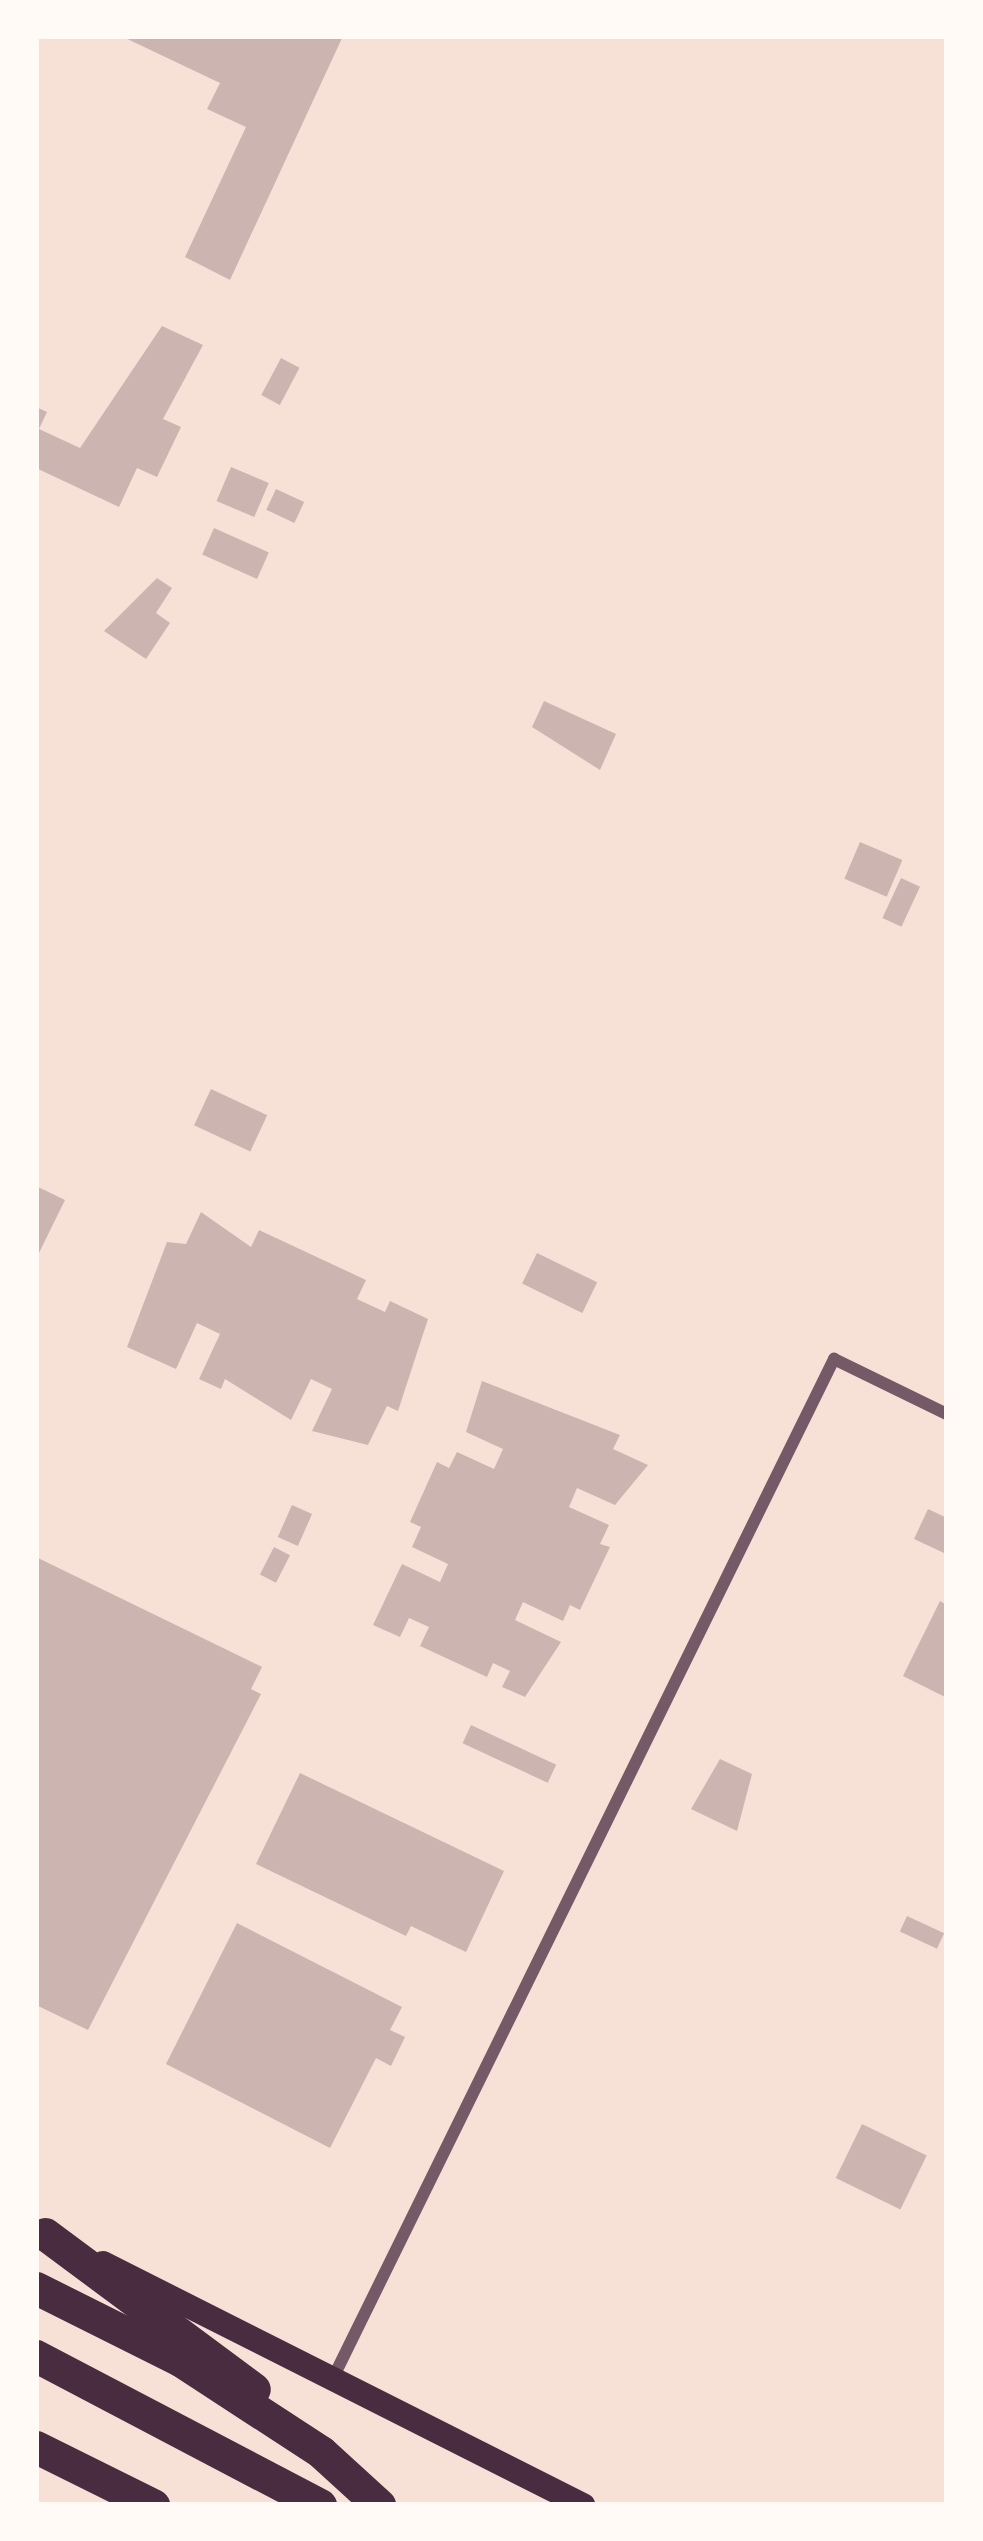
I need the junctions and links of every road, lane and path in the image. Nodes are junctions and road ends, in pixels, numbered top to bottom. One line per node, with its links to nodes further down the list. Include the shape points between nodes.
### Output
1 (947, 1414): 5 (street, via 834,1359)
2 (41, 2232): 5 (main road); 7 (highway, via 204,2345)
3 (36, 2288): 7 (highway, via 180,2360)
4 (36, 2356): 9 (highway)
5 (332, 2378): 11 (main road)
6 (36, 2447): 8 (highway)
7 (321, 2452): 10 (highway)
8 (153, 2505)
9 (320, 2505)
10 (379, 2505)
11 (583, 2505)

